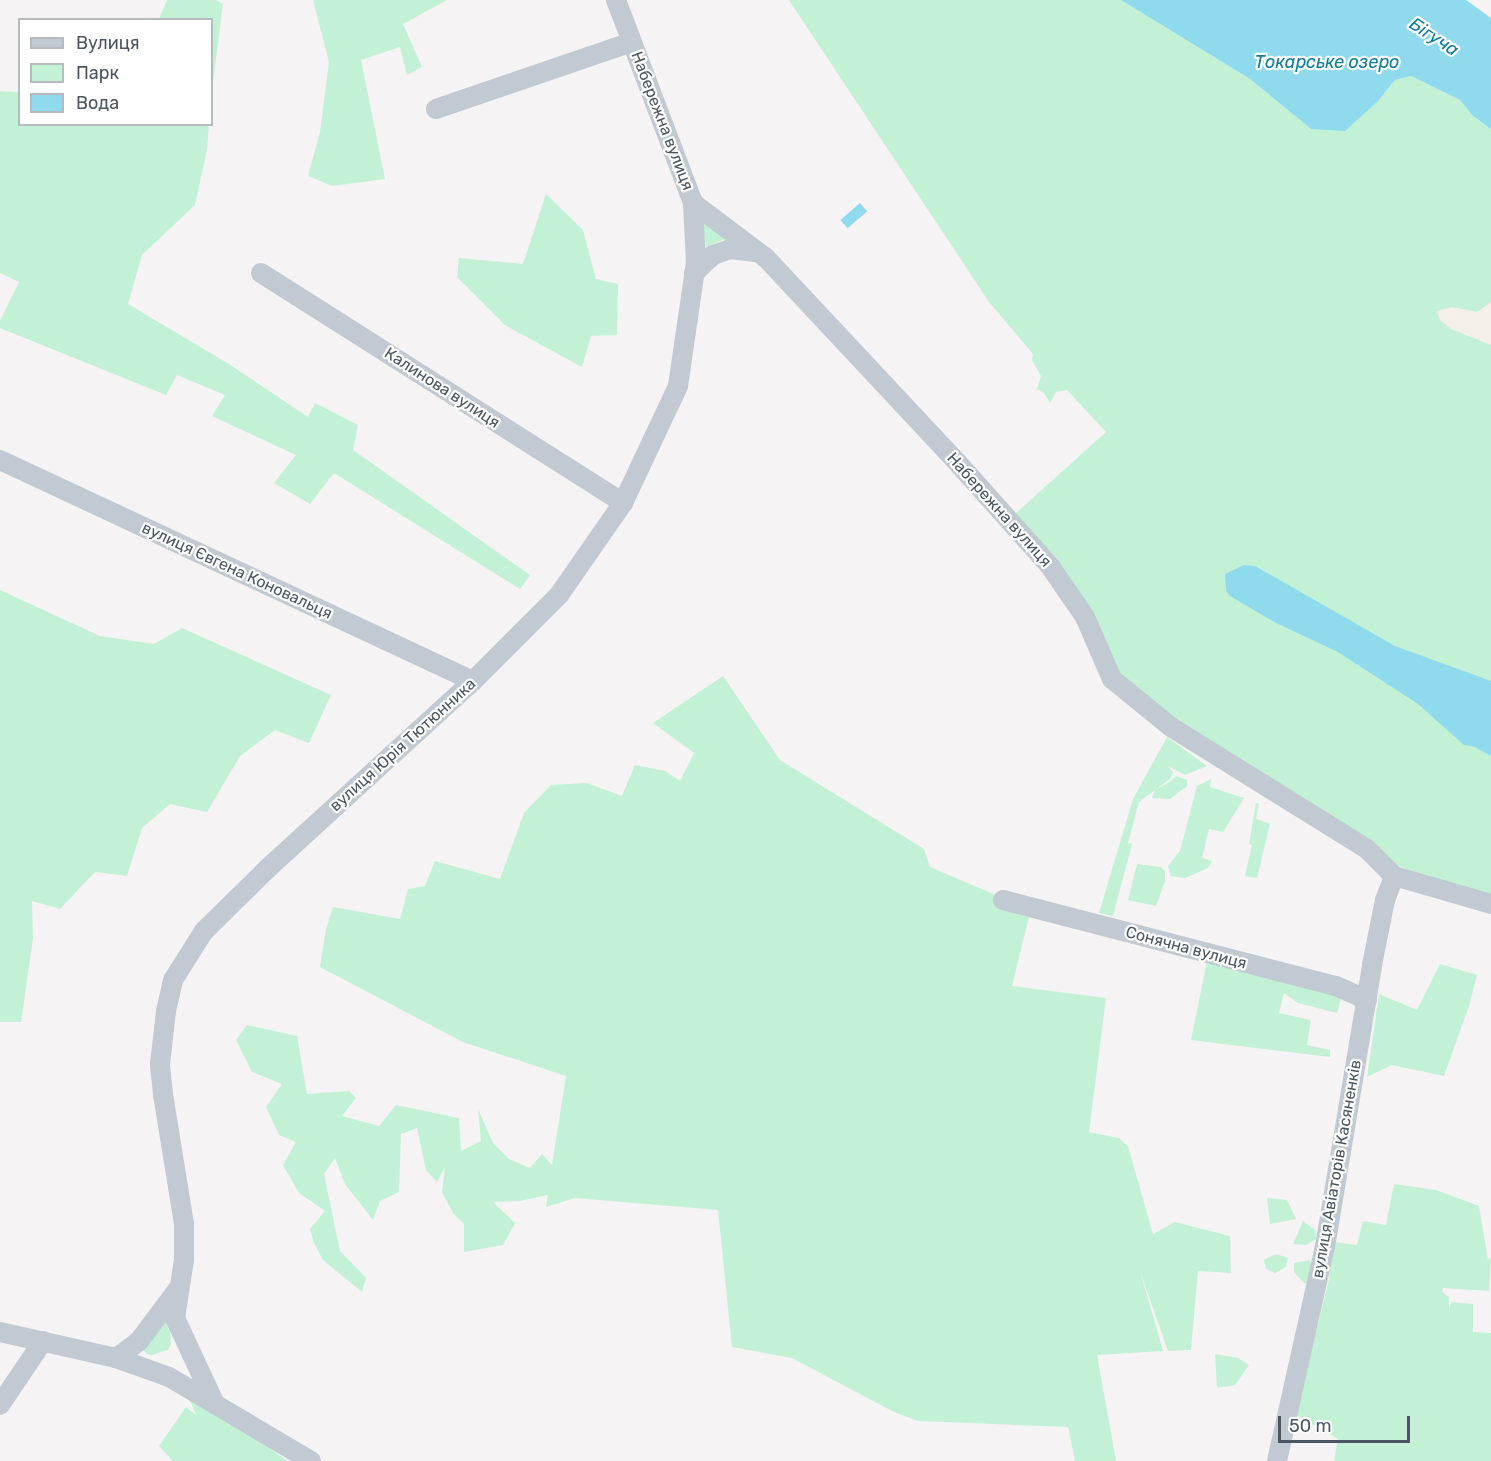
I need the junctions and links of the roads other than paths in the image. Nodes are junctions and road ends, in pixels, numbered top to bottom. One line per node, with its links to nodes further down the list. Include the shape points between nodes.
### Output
1 (616, 0): 2 (street, Набережна вулиця)
2 (632, 42): 3 (street); 4 (street, Набережна вулиця)
3 (436, 109)
4 (693, 202): 5 (street, Набережна вулиця); 7 (street, вулиця Юрія Тютюнника)
5 (759, 253): 7 (street, via 730,249 713,255); 11 (street, Набережна вулиця, via 956,460 1050,566 1085,617 1112,679 1171,727 1367,849)
6 (261, 273): 9 (street, Калинова вулиця)
7 (694, 273): 9 (street, вулиця Юрія Тютюнника, via 678,386)
8 (0, 460): 10 (street, вулиця Євгена Коновальця)
9 (623, 503): 10 (street, вулиця Юрія Тютюнника, via 558,595)
10 (473, 681): 15 (street, вулиця Юрія Тютюнника, via 204,931 173,980 160,1064 184,1224 184,1260)
11 (1394, 876): 13 (street, Набережна вулиця); 14 (street, вулиця Авіаторів Касяненків, via 1385,900)
12 (1003, 900): 14 (street, Сонячна вулиця, via 1336,986)
13 (1491, 904)
14 (1367, 1000): 22 (street, вулиця Авіаторів Касяненків, via 1324,1247)
15 (178, 1289): 18 (street, вулиця Юрія Тютюнника, via 139,1341); 19 (street, вулиця Юрія Тютюнника, via 177,1327)
16 (0, 1332): 17 (street)
17 (43, 1341): 18 (street); 20 (street)
18 (116, 1358): 19 (street, via 169,1377)
19 (214, 1402): 21 (street)
20 (0, 1405)
21 (311, 1461)
22 (1277, 1461)

